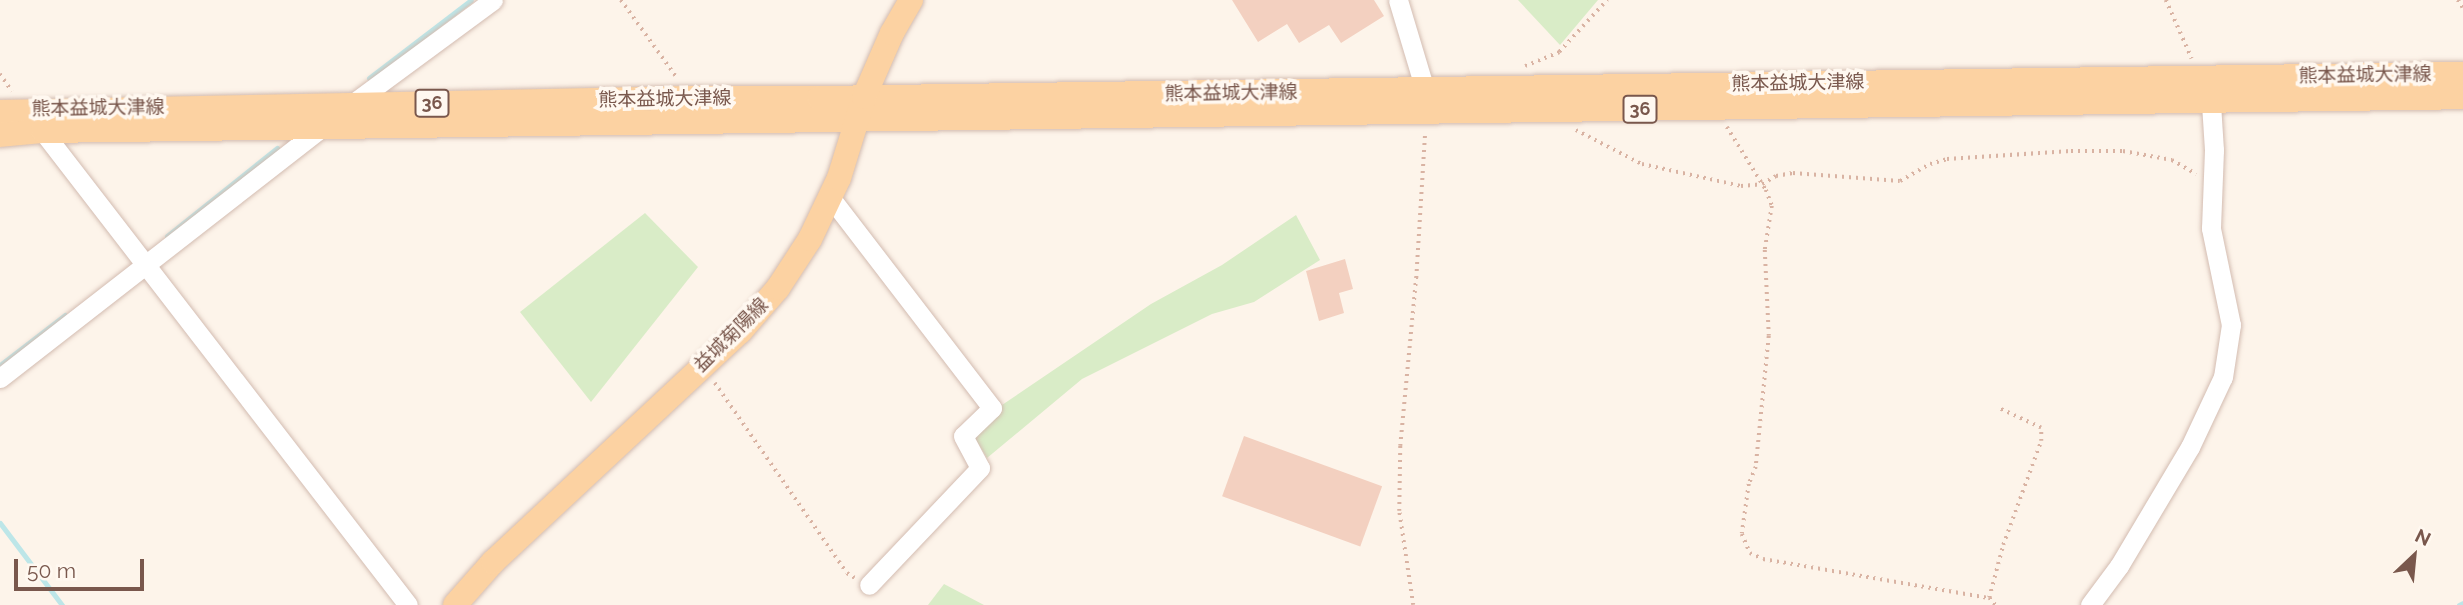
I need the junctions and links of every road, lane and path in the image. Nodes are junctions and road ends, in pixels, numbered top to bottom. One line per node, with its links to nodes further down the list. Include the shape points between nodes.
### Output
1 (493, 0): 15 (street)
2 (621, 0): 13 (path)
3 (911, 0): 16 (main road, 益城菊陽線)
4 (1398, 0): 14 (street)
5 (1606, 0): 9 (path, via 1559,52)
6 (2166, 0): 11 (path)
7 (2458, 0): 8 (path)
8 (2463, 8)
9 (1518, 69)
10 (2463, 74): 11 (main road, 熊本益城大津線 / 36)
11 (2207, 84): 12 (main road, 熊本益城大津線 / 36); 14 (main road, 熊本益城大津線 / 36); 17 (main road, 熊本益城大津線 / 36); 24 (street)
12 (2463, 97)
13 (691, 98): 15 (main road, 熊本益城大津線 / 36); 16 (main road, 熊本益城大津線 / 36)
14 (1427, 101): 16 (main road, 熊本益城大津線 / 36); 17 (main road, 熊本益城大津線 / 36); 35 (path, via 1400,446 1399,511)
15 (352, 104): 18 (main road, 熊本益城大津線 / 36); 20 (street)
16 (860, 108): 20 (main road, 熊本益城大津線 / 36); 26 (main road, 益城菊陽線)
17 (1720, 108): 25 (path, via 1731,136)
18 (26, 109): 19 (main road, 熊本益城大津線 / 36); 22 (street)
19 (0, 112)
20 (322, 127): 22 (main road, 熊本益城大津線 / 36); 27 (street)
21 (1569, 127): 25 (path, via 1642,164 1741,186)
22 (43, 131): 23 (main road, 熊本益城大津線 / 36); 27 (street)
23 (0, 135)
24 (2213, 183): 25 (path, via 2172,160 2123,151 1947,159 1900,181 1793,173); 37 (street, via 2211,228 2231,326 2223,377 2176,471)
25 (1762, 184): 32 (path, via 1772,206 1765,250 1769,336 1756,467 1742,534 1750,553)
26 (830, 197): 28 (main road, 益城菊陽線, via 778,288 740,332); 31 (street, via 992,408 963,436 980,468)
27 (145, 266): 29 (street); 33 (street)
28 (702, 364): 31 (path, via 847,573); 34 (main road, 益城菊陽線, via 493,562)
29 (0, 378)
30 (1998, 408): 32 (path, via 2041,428)
31 (869, 585)
32 (1989, 598): 36 (path)
33 (408, 605)
34 (455, 605)
35 (1413, 605)
36 (1995, 605)
37 (2090, 605)

